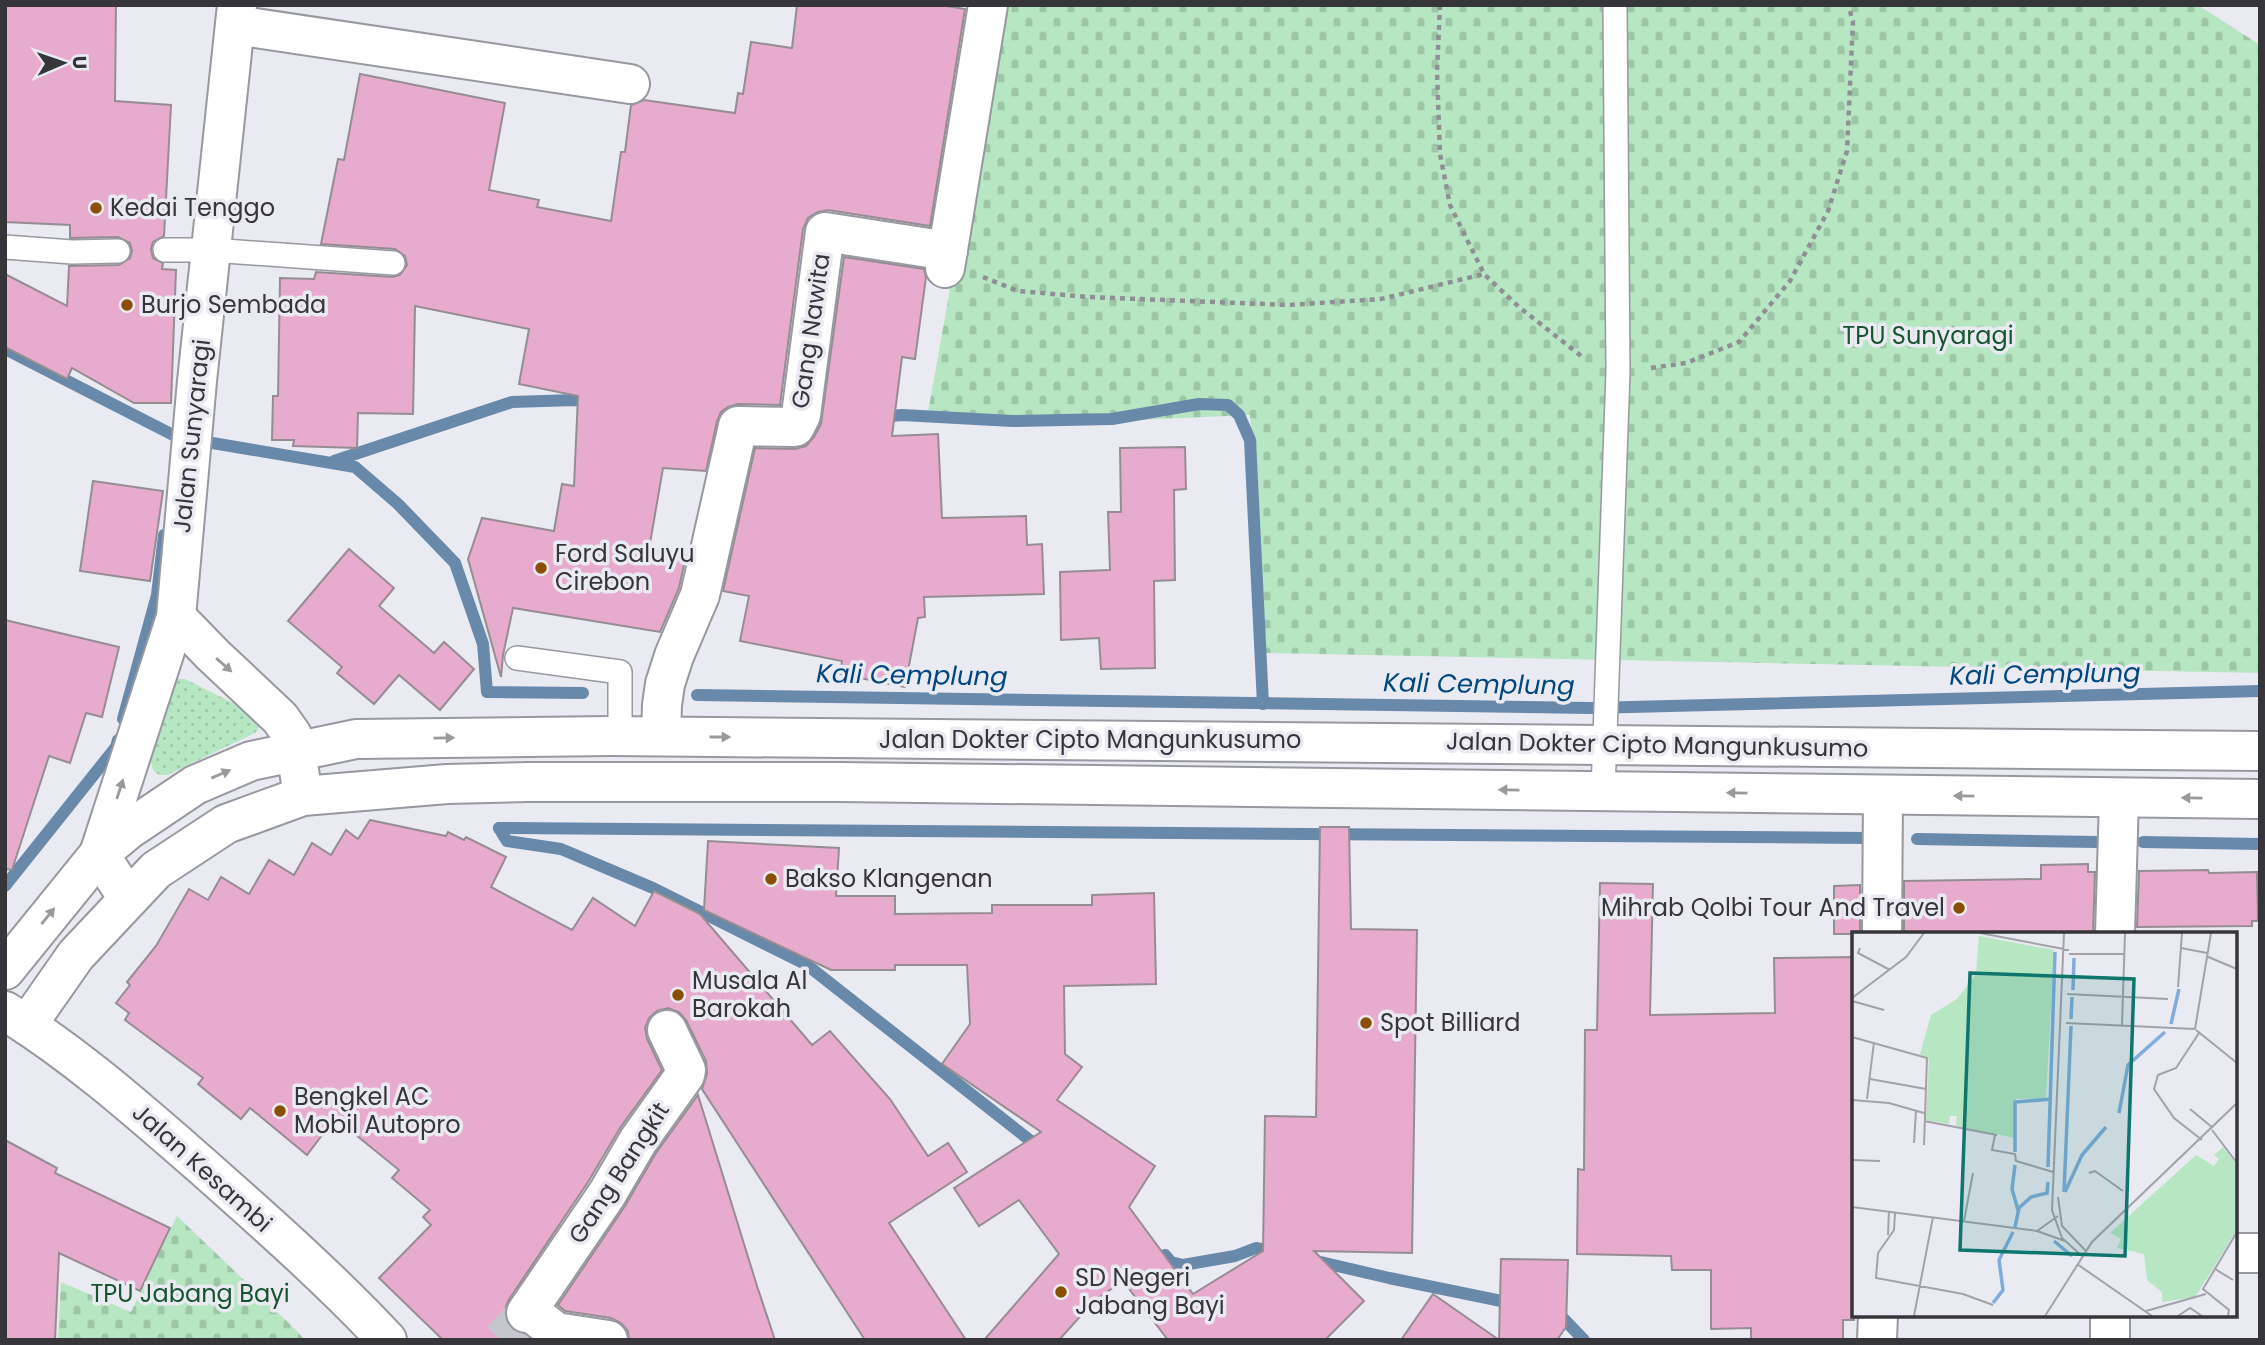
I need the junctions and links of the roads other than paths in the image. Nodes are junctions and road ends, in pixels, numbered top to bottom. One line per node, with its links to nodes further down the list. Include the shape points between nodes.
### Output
1 (988, 5): 13 (main road, Gang Nawita, via 947,260 825,232 800,415 795,427 738,426 700,595 665,684)
2 (1615, 5): 12 (lane, via 1618,372)
3 (236, 15): 4 (main road); 7 (main road, Jalan Sunyaragi)
4 (630, 84)
5 (5, 247): 8 (lane)
6 (164, 250): 7 (lane)
7 (211, 250): 9 (lane); 10 (main road, Jalan Sunyaragi)
8 (118, 251)
9 (393, 263)
10 (176, 617): 15 (main road, one-way to 15, via 281,718); 22 (main road, Jalan Sunyaragi, one-way to 10)
11 (517, 658): 14 (lane, via 620,672)
12 (1605, 731): 13 (main road, Jalan Dokter Cipto Mangunkusumo, one-way to 12); 16 (main road, Jalan Dokter Cipto Mangunkusumo); 17 (lane)
13 (661, 736): 14 (main road, Jalan Dokter Cipto Mangunkusumo)
14 (620, 737): 15 (main road, Jalan Dokter Cipto Mangunkusumo, one-way to 14, via 356,740)
15 (296, 751): 19 (main road); 22 (main road, Jalan Dokter Cipto Mangunkusumo, one-way to 15, via 195,785 251,761)
16 (2260, 751)
17 (1603, 791): 18 (main road, Jalan Dokter Cipto Mangunkusumo, one-way to 17); 19 (main road, Jalan Dokter Cipto Mangunkusumo, one-way to 19, via 540,782)
18 (1883, 795): 20 (main road, Jalan Dokter Cipto Mangunkusumo, one-way to 18); 24 (main road)
19 (303, 796): 23 (main road, Jalan Dokter Cipto Mangunkusumo, via 226,824 156,870)
20 (2119, 798): 21 (main road, Jalan Dokter Cipto Mangunkusumo, one-way to 20); 25 (main road)
21 (2260, 799)
22 (99, 854): 23 (main road); 26 (main road, Jalan Dokter Cipto Mangunkusumo, one-way to 22)
23 (128, 898): 27 (main road, Jalan Dokter Cipto Mangunkusumo)
24 (1882, 932)
25 (2115, 932)
26 (5, 970)
27 (16, 1018): 33 (main road, Jalan Kesambi, via 99,1076 314,1267)
28 (667, 1030): 34 (main road, Gang Bangkit, via 685,1075 527,1311 556,1332)
29 (2237, 1253): 30 (main road)
30 (2260, 1253)
31 (1878, 1317): 35 (main road)
32 (2109, 1317): 36 (main road)
33 (387, 1340)
34 (608, 1340)
35 (1877, 1340)
36 (2110, 1340)

